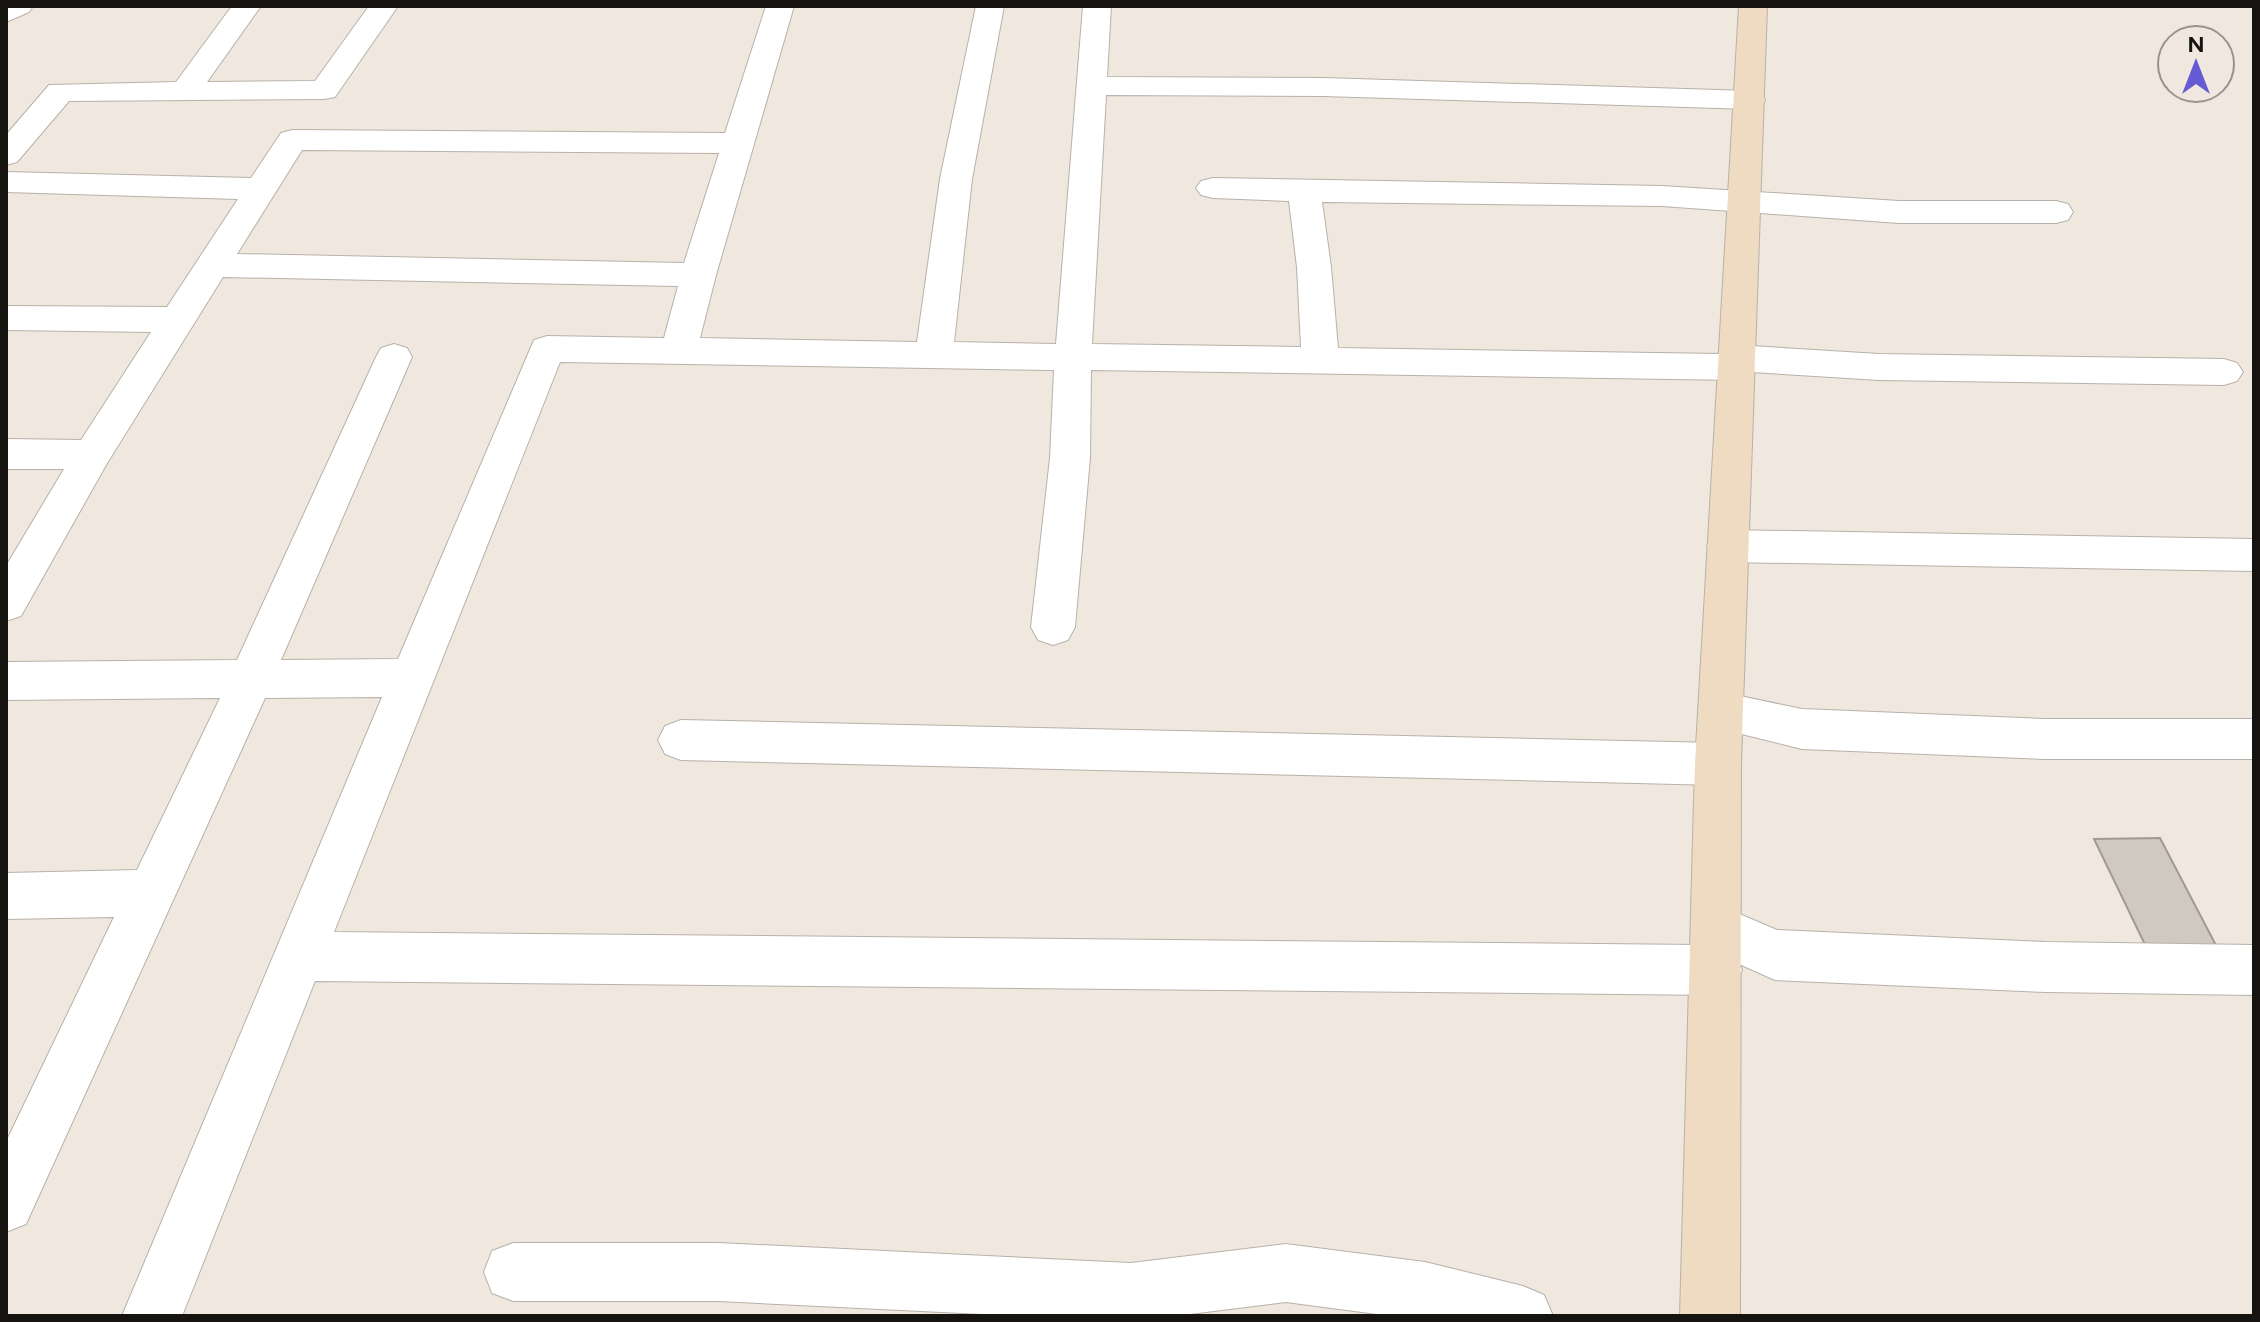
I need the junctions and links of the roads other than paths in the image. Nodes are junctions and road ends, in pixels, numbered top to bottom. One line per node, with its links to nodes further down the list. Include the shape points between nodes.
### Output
1 (19, 6): 8 (street)
2 (247, 6): 11 (street)
3 (384, 6): 10 (street)
4 (780, 6): 14 (street)
5 (990, 6): 27 (street, via 956,179)
6 (1097, 6): 9 (street)
7 (1753, 6): 12 (main road)
8 (6, 13)
9 (1092, 86): 12 (street); 28 (street)
10 (324, 90): 11 (street); 13 (street)
11 (184, 92): 15 (street, via 60,92)
12 (1750, 100): 20 (main road)
13 (292, 140): 14 (street); 18 (street)
14 (737, 143): 23 (street)
15 (6, 155)
16 (6, 182): 18 (street)
17 (1213, 188): 19 (street)
18 (260, 189): 22 (street)
19 (1304, 191): 20 (street); 30 (street)
20 (1745, 201): 21 (street, via 1899,212); 31 (main road)
21 (2056, 212)
22 (211, 265): 23 (street); 25 (street)
23 (698, 275): 26 (street)
24 (6, 318): 25 (street)
25 (177, 320): 34 (street)
26 (679, 351): 27 (street); 39 (street, via 547,349)
27 (934, 354): 28 (street)
28 (1073, 356): 30 (street); 38 (street, via 1070,458)
29 (394, 357): 40 (street)
30 (1320, 360): 31 (street)
31 (1736, 363): 32 (street); 35 (main road)
32 (2224, 372)
33 (6, 454): 34 (street)
34 (92, 455): 37 (street)
35 (1728, 546): 36 (street); 42 (main road)
36 (2254, 555)
37 (6, 604)
38 (1053, 627)
39 (414, 678): 40 (street); 49 (street)
40 (251, 679): 41 (street); 46 (street)
41 (6, 681)
42 (1721, 711): 43 (street, via 1802,729 2045,739); 45 (main road)
43 (2254, 739)
44 (681, 740): 45 (street)
45 (1718, 764): 48 (main road)
46 (152, 893): 47 (street); 51 (street)
47 (6, 896)
48 (1716, 949): 49 (street); 50 (street, via 2046,967); 56 (main road)
49 (300, 956): 54 (street)
50 (2254, 970)
51 (6, 1204)
52 (513, 1272): 53 (street, via 719,1272 1131,1292 1286,1273)
53 (1358, 1299): 55 (street, via 1425,1291)
54 (152, 1316)
55 (1523, 1316)
56 (1710, 1316)

